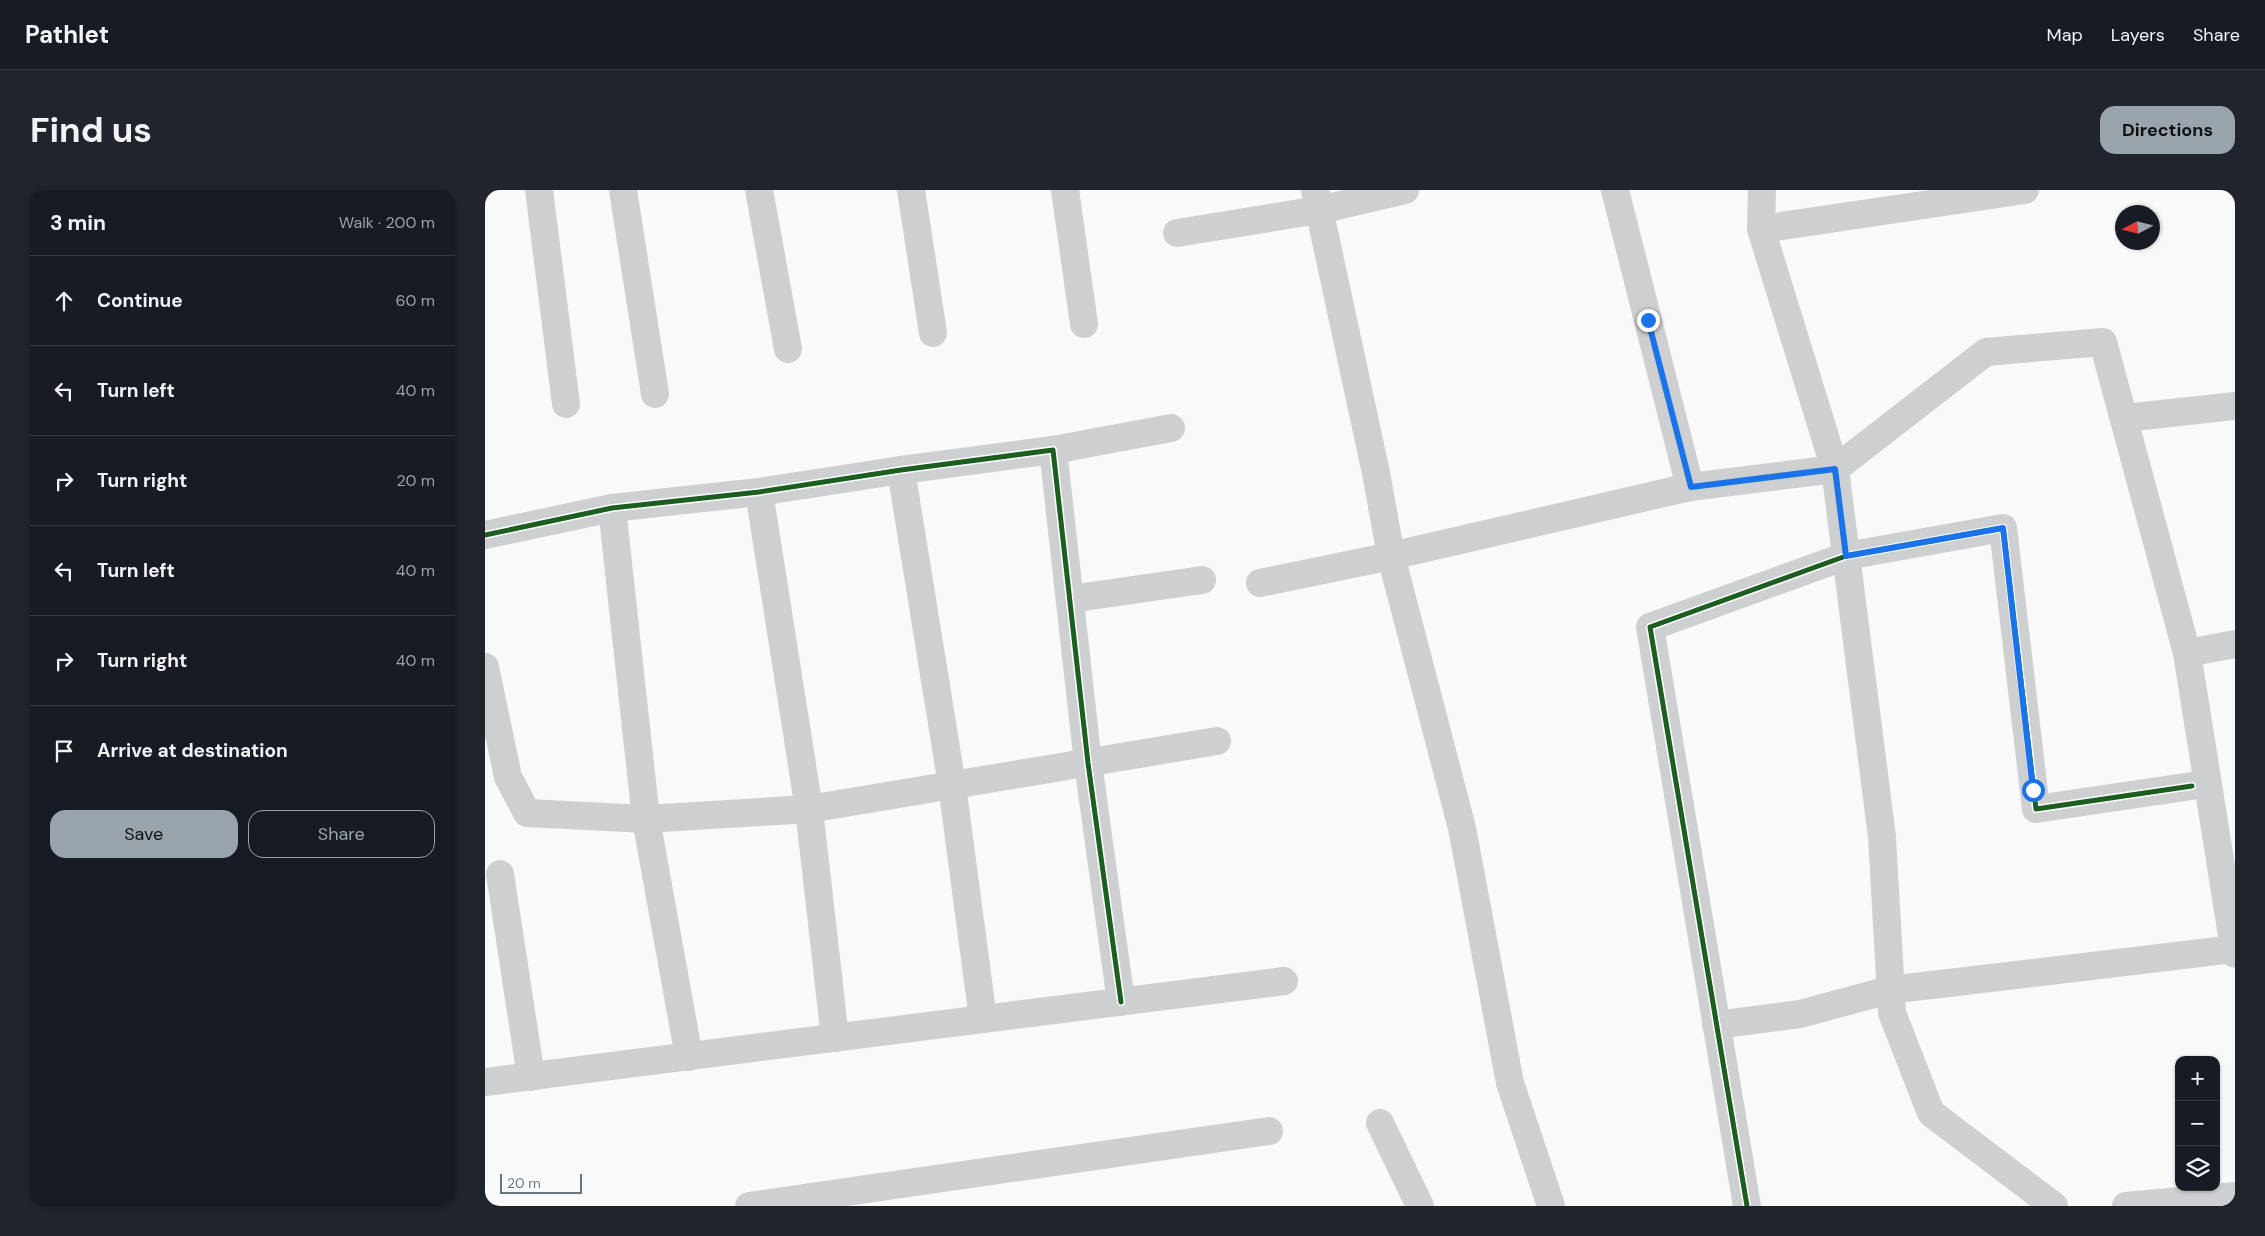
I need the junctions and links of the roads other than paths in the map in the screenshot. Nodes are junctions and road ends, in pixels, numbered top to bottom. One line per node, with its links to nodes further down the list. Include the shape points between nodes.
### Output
1 (539, 190): 17 (street)
2 (623, 190): 16 (street)
3 (759, 190): 15 (street)
4 (911, 190): 14 (street)
5 (1065, 190): 13 (street)
6 (1405, 190): 10 (street)
7 (1615, 190): 24 (street)
8 (1762, 190): 11 (street)
9 (2025, 190): 11 (street)
10 (1317, 200): 12 (street); 28 (street)
11 (1761, 229): 22 (street)
12 (1177, 233)
13 (1084, 324)
14 (933, 333)
15 (788, 349)
16 (655, 394)
17 (566, 404)
18 (2235, 406): 19 (street)
19 (2125, 418): 22 (street, via 2103,342 1986,352); 34 (street)
20 (1171, 428): 21 (street)
21 (1053, 450): 23 (street); 32 (street)
22 (1835, 469): 24 (street); 29 (street)
23 (901, 470): 25 (street); 39 (street)
24 (1691, 487): 28 (street)
25 (759, 492): 26 (street); 41 (street)
26 (612, 508): 27 (street); 42 (street)
27 (485, 535)
28 (1391, 556): 31 (street); 60 (street, via 1462,828 1510,1083)
29 (1846, 556): 40 (street, via 2003,528 2036,809); 46 (street, via 1882,837); 49 (street, via 1650,627)
30 (1202, 580): 32 (street)
31 (1260, 583)
32 (1071, 599): 37 (street)
33 (2235, 644): 34 (street)
34 (2187, 653): 44 (street)
35 (485, 667): 38 (street)
36 (1217, 741): 37 (street)
37 (1088, 763): 39 (street); 47 (street)
38 (497, 780): 42 (street, via 527,813)
39 (952, 785): 41 (street); 48 (street)
40 (2192, 786)
41 (809, 809): 42 (street); 50 (street)
42 (646, 819): 51 (street)
43 (500, 874): 52 (street)
44 (2235, 950): 46 (street)
45 (1285, 981): 47 (street)
46 (1889, 990): 49 (street, via 1800,1014); 62 (street, via 1892,1013 1931,1114)
47 (1121, 1002): 48 (street)
48 (983, 1019): 50 (street)
49 (1717, 1025): 61 (street)
50 (835, 1038): 51 (street)
51 (689, 1057): 52 (street)
52 (531, 1077): 53 (street)
53 (485, 1082)
54 (1380, 1123): 59 (street)
55 (1269, 1131): 56 (street)
56 (908, 1195): 58 (street)
57 (2235, 1196): 63 (street)
58 (749, 1206)
59 (1420, 1206)
60 (1551, 1206)
61 (1747, 1206)
62 (2054, 1206)
63 (2126, 1206)

